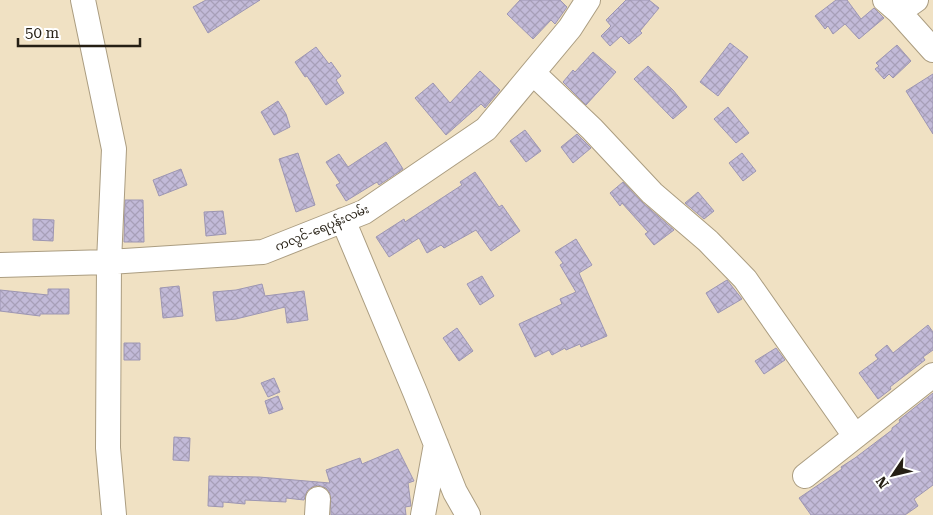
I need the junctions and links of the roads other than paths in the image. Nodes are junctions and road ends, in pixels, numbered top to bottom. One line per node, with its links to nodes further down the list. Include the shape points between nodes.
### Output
1 (83, 0): 7 (street, via 114,149)
2 (588, 0): 5 (street, ကလွင်-ရေပုန်းလမ်း, via 570,28)
3 (900, 4): 4 (street)
4 (933, 50)
5 (533, 72): 6 (street, ကလွင်-ရေပုန်းလမ်း, via 486,129 364,212); 10 (street, via 652,193 708,241 745,279)
6 (343, 220): 7 (street, ကလွင်-ရေပုန်းလမ်း, via 263,252); 11 (street)
7 (109, 262): 8 (street, ကလွင်-ရေပုန်းလမ်း); 13 (street, via 108,448)
8 (0, 265)
9 (933, 375): 10 (street)
10 (855, 436): 12 (street)
11 (436, 444): 14 (street); 15 (street)
12 (805, 476)
13 (114, 515)
14 (423, 515)
15 (468, 515)

